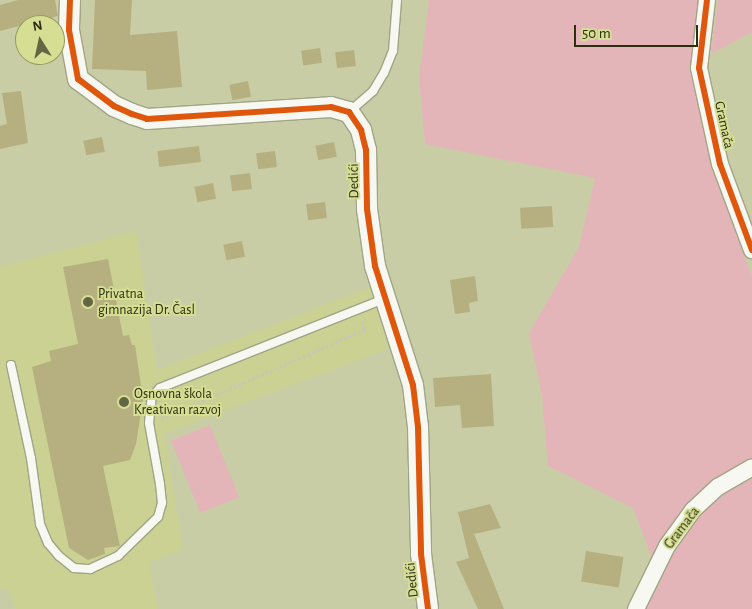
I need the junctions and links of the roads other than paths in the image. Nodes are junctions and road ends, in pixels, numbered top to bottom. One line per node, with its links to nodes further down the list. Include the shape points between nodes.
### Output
1 (70, 0): 4 (street, via 69,30 78,79 114,106 132,114 148,118 331,107)
2 (397, 0): 4 (lane, via 393,51 384,74 373,90)
3 (707, 0): 5 (street, Gramača, via 699,68 720,164)
4 (349, 112): 6 (street, Dedići, via 361,130 366,150 367,209)
5 (752, 250)
6 (384, 298): 7 (lane, via 160,388 152,396 149,423 161,494 158,517 118,556 90,570 74,568 59,556 48,543 40,524 31,458); 9 (street, Dedići, via 403,346 413,385)
7 (11, 365)
8 (752, 467): 10 (street, Gramača, via 718,487 693,510 666,546)
9 (428, 609)
10 (636, 609)

